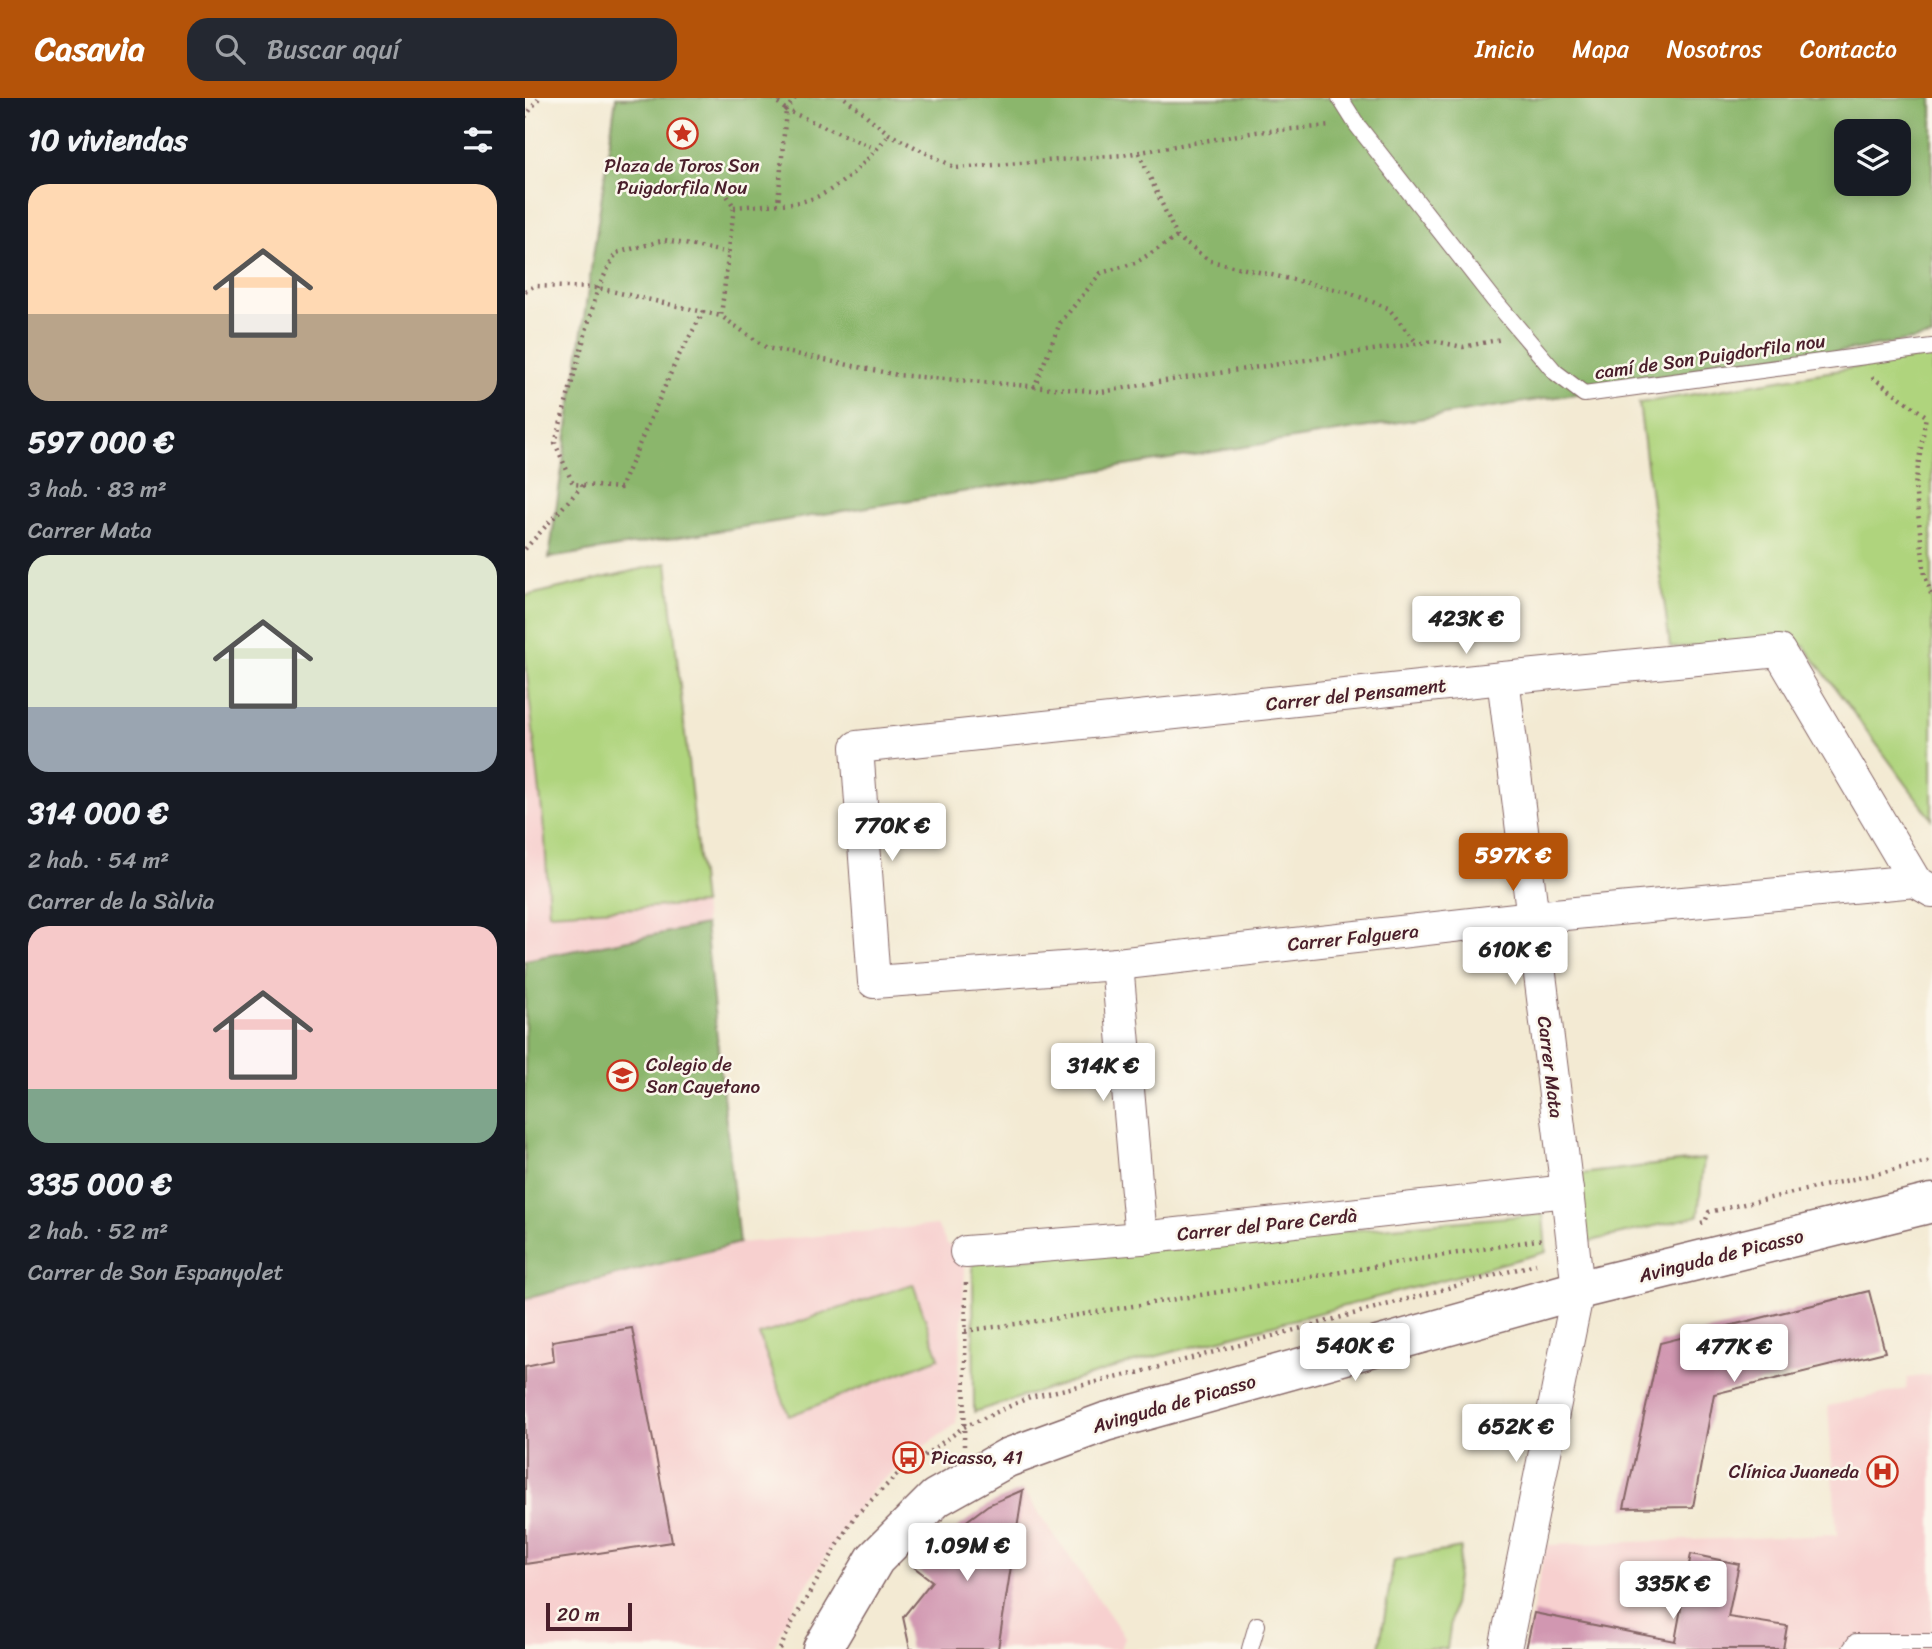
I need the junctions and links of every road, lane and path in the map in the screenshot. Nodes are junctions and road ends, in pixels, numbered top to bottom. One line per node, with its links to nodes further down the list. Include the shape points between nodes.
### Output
1 (539, 98): 7 (path)
2 (773, 98): 6 (path)
3 (795, 98): 6 (path)
4 (845, 98): 9 (path)
5 (1340, 98): 8 (lane, camí de Son Puigdorfila nou)
6 (786, 110): 10 (path); 13 (path)
7 (525, 117)
8 (1357, 125): 11 (path, via 1256,132); 21 (lane, camí de Son Puigdorfila nou)
9 (889, 134): 10 (path); 11 (path, via 956,168)
10 (876, 149): 13 (path, via 833,188 801,202)
11 (1139, 152): 15 (path)
12 (724, 190): 14 (path)
13 (778, 203): 14 (path)
14 (734, 207): 16 (path)
15 (1177, 237): 22 (path, via 1210,261 1347,292 1388,308); 25 (path, via 1135,263 1101,273 1061,323)
16 (729, 253): 17 (path, via 665,240 652,243 615,253); 20 (path)
17 (598, 288): 18 (path, via 534,286); 19 (path); 26 (path, via 555,443 573,484)
18 (525, 291)
19 (703, 312): 20 (path); 26 (path, via 619,488)
20 (721, 316): 25 (path, via 767,348 897,375)
21 (1524, 335): 22 (path, via 1463,347 1434,341); 24 (lane, camí de Son Puigdorfila nou, via 1555,372 1584,394)
22 (1416, 343): 25 (path, via 1103,392)
23 (1932, 348): 24 (lane, camí de Son Puigdorfila nou)
24 (1847, 359): 28 (path, via 1926,416 1915,486 1925,576)
25 (1034, 388)
26 (584, 485): 27 (path)
27 (525, 549)
28 (1932, 597)
29 (1503, 678): 30 (street, Carrer del Pensament, via 1779,651); 31 (street, Carrer Mata); 33 (street, Carrer del Pensament, via 857,747)
30 (1924, 886): 31 (street, Carrer Falguera)
31 (1533, 917): 32 (street, Carrer Falguera); 34 (street, Carrer Mata)
32 (1117, 964): 33 (street, Carrer Falguera); 37 (street)
33 (874, 982)
34 (1567, 1191): 36 (street, Carrer Mata); 37 (street, Carrer del Pare Cerdà)
35 (1932, 1203): 39 (street, Avinguda de Picasso)
36 (1572, 1234): 39 (street, Carrer Mata); 40 (path)
37 (1141, 1238): 38 (street, Carrer del Pare Cerdà)
38 (966, 1252): 40 (path)
39 (1578, 1290): 41 (street, Avinguda de Picasso, via 1105,1422 1007,1458); 46 (street, Carrer Mata)
40 (965, 1331): 41 (path)
41 (964, 1482): 44 (street, Avinguda de Picasso, via 936,1498 875,1559)
42 (1257, 1625): 45 (lane)
43 (1932, 1642): 47 (lane, via 1856,1642)
44 (822, 1649)
45 (1250, 1649)
46 (1505, 1649)
47 (1851, 1649)

